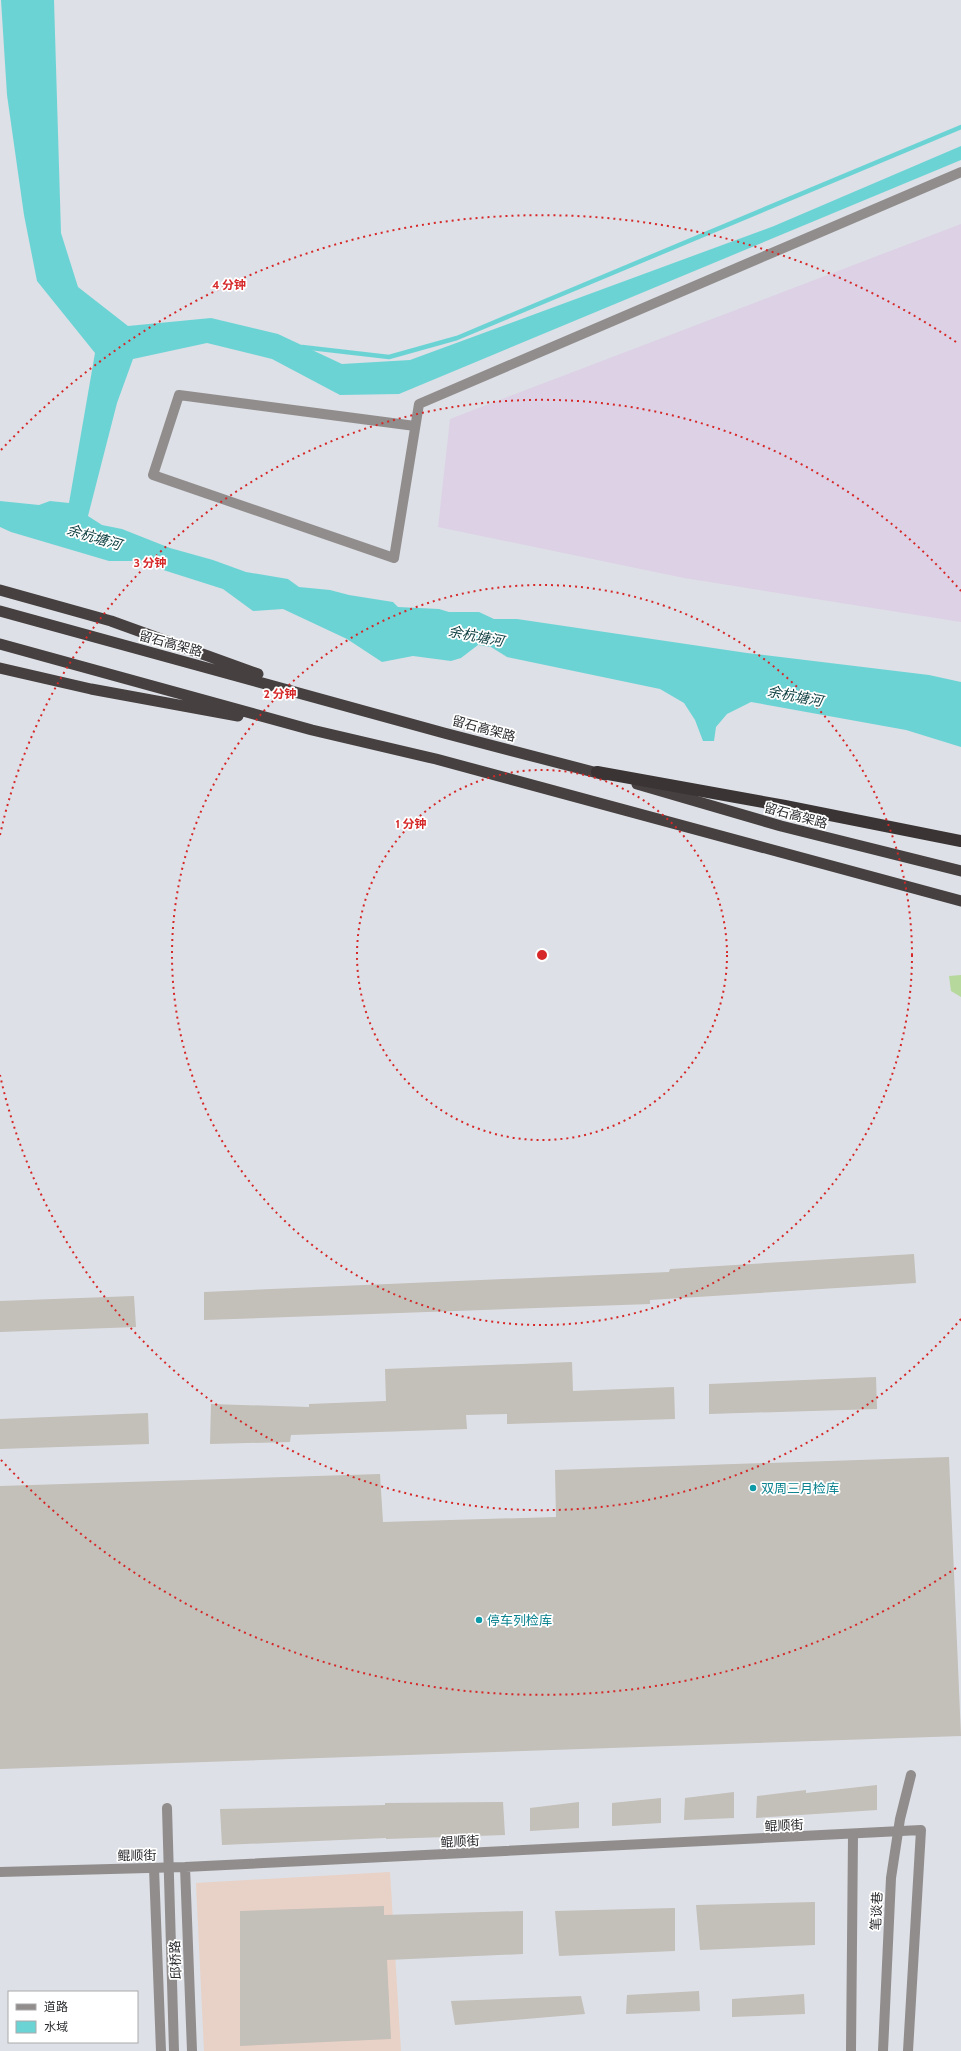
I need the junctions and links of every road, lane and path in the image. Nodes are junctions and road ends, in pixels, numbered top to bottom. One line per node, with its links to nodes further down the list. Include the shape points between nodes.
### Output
1 (961, 172): 2 (street, via 418,404)
2 (415, 426): 2 (street, via 394,558 153,475 179,395)
3 (0, 590): 7 (highway, via 111,621)
4 (0, 611): 7 (highway, 留石高架路)
5 (0, 644): 8 (highway)
6 (0, 668): 8 (highway, via 91,689)
7 (330, 700): 9 (highway, 留石高架路, via 444,733)
8 (312, 730): 12 (highway, via 436,759)
9 (597, 772): 10 (highway); 11 (highway, 留石高架路, via 781,826)
10 (961, 841)
11 (961, 870)
12 (961, 901)
13 (911, 1774): 23 (street, 笔谈巷, bridge, via 900,1819 891,1878)
14 (167, 1808): 20 (street, bridge)
15 (853, 1835): 16 (street, 鲲顺街); 22 (street, 笔谈巷); 24 (street, 鲲顺街, via 921,1830)
16 (185, 1867): 17 (street, 鲲顺街); 21 (street, 邱桥路)
17 (154, 1868): 18 (street, 鲲顺街); 19 (street, 邱桥路)
18 (0, 1872)
19 (161, 2051)
20 (174, 2051)
21 (192, 2051)
22 (851, 2051)
23 (883, 2051)
24 (908, 2051)

